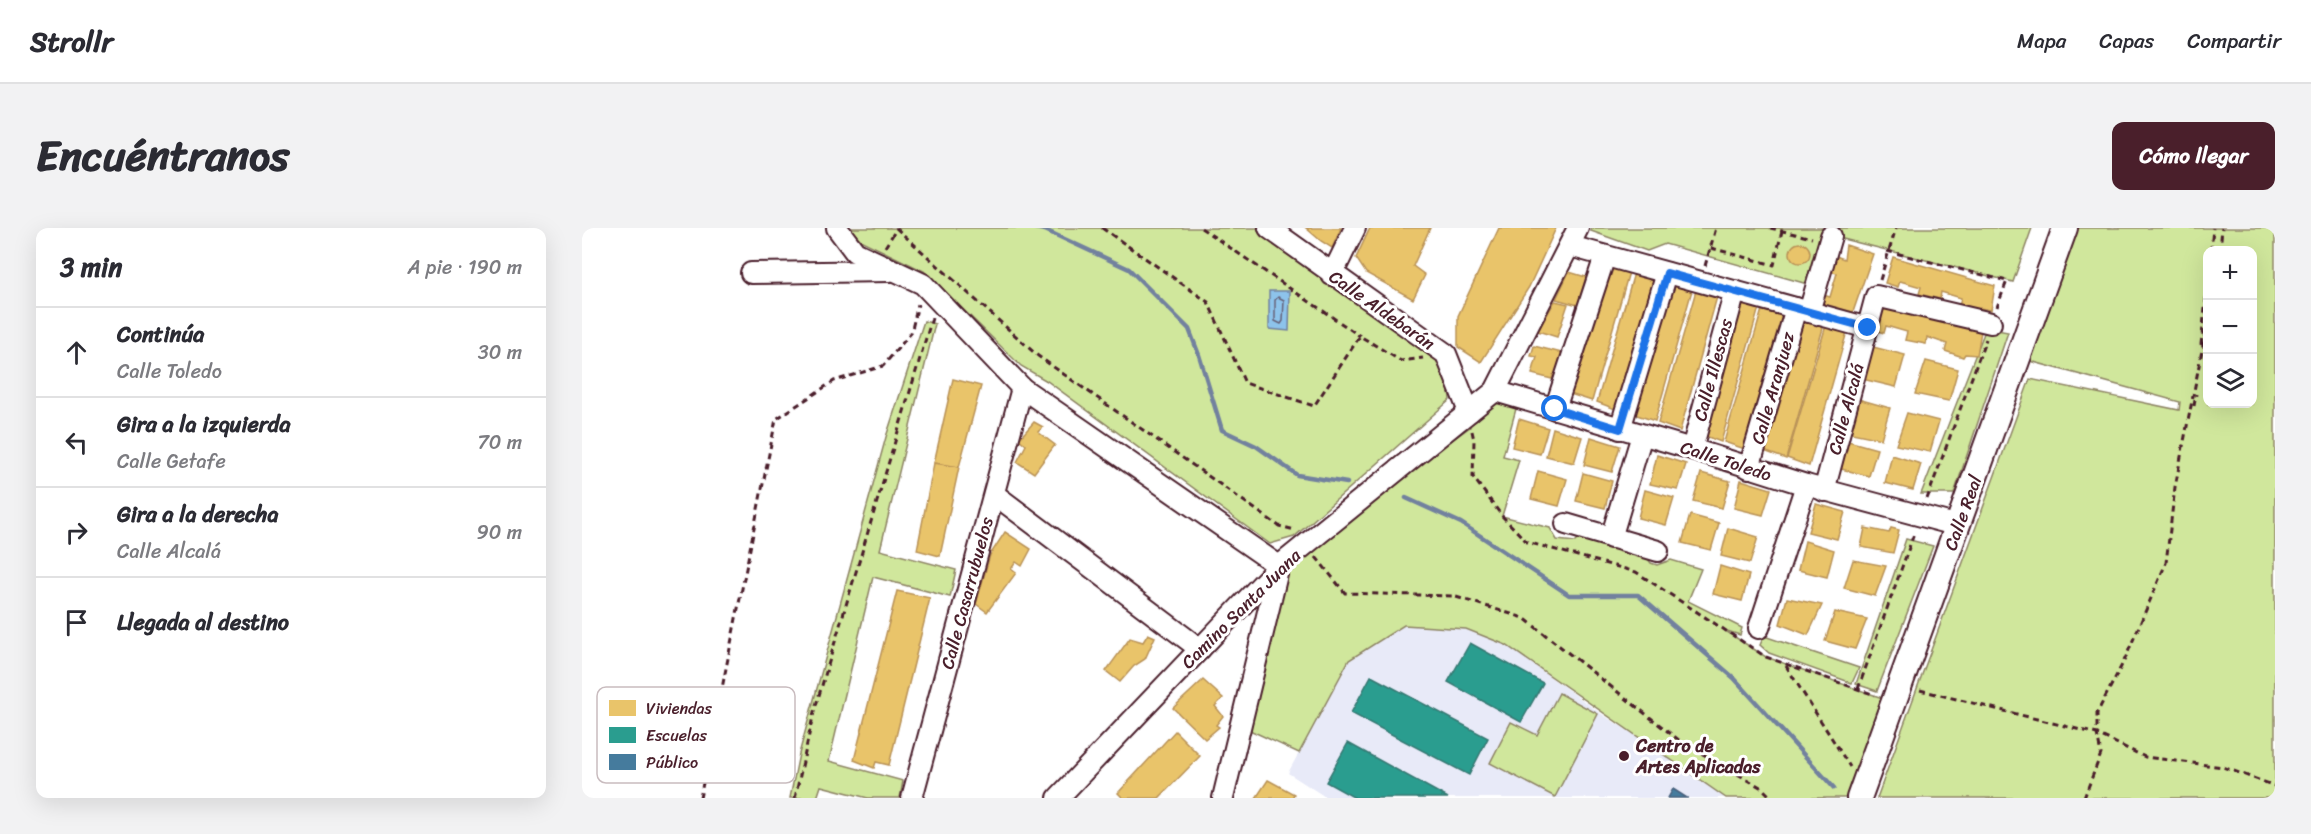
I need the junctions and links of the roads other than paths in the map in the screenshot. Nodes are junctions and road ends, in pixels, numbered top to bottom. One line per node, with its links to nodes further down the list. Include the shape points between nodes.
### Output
1 (837, 228): 9 (street, via 855,252)
2 (1269, 228): 12 (street, Calle Aldebarán)
3 (1355, 228): 12 (street)
4 (1578, 228): 7 (street)
5 (2065, 228): 28 (street, Calle Real)
6 (1830, 239): 14 (street, Calle Aranjuez)
7 (1570, 246): 8 (street); 18 (street)
8 (1605, 256): 11 (street); 19 (street)
9 (895, 271): 10 (street); 17 (street, via 923,285)
10 (751, 273)
11 (1667, 273): 13 (street); 21 (street)
12 (1332, 275): 20 (street, Calle Aldebarán, via 1446,354)
13 (1735, 291): 14 (street); 23 (street, Calle Illescas)
14 (1802, 310): 16 (street); 24 (street, Calle Aranjuez)
15 (1991, 323): 16 (street, Calle Alcalá, via 1876,296)
16 (1868, 328): 25 (street, Calle Alcalá)
17 (1022, 388): 26 (street, Calle Casarrubuelos); 31 (street)
18 (1496, 391): 19 (street, Calle Toledo); 20 (street, Camino Santa Juana)
19 (1555, 409): 21 (street, Calle Toledo)
20 (1470, 412): 31 (street, Camino Santa Juana)
21 (1620, 429): 22 (street, Calle Toledo)
22 (1642, 435): 23 (street, Calle Toledo); 29 (street)
23 (1692, 449): 24 (street, Calle Toledo)
24 (1749, 468): 25 (street, Calle Toledo)
25 (1815, 488): 28 (street, Calle Toledo); 32 (street, Calle Alcalá)
26 (994, 494): 33 (street); 35 (street, Calle Casarrubuelos)
27 (1566, 524): 29 (street)
28 (1959, 526): 34 (street, Calle Real)
29 (1611, 538): 30 (street)
30 (1658, 551)
31 (1279, 566): 33 (street, Camino Santa Juana); 37 (street)
32 (1759, 628)
33 (1200, 649): 36 (street, Camino Santa Juana)
34 (1861, 793)
35 (912, 798)
36 (1058, 798)
37 (1223, 798)

